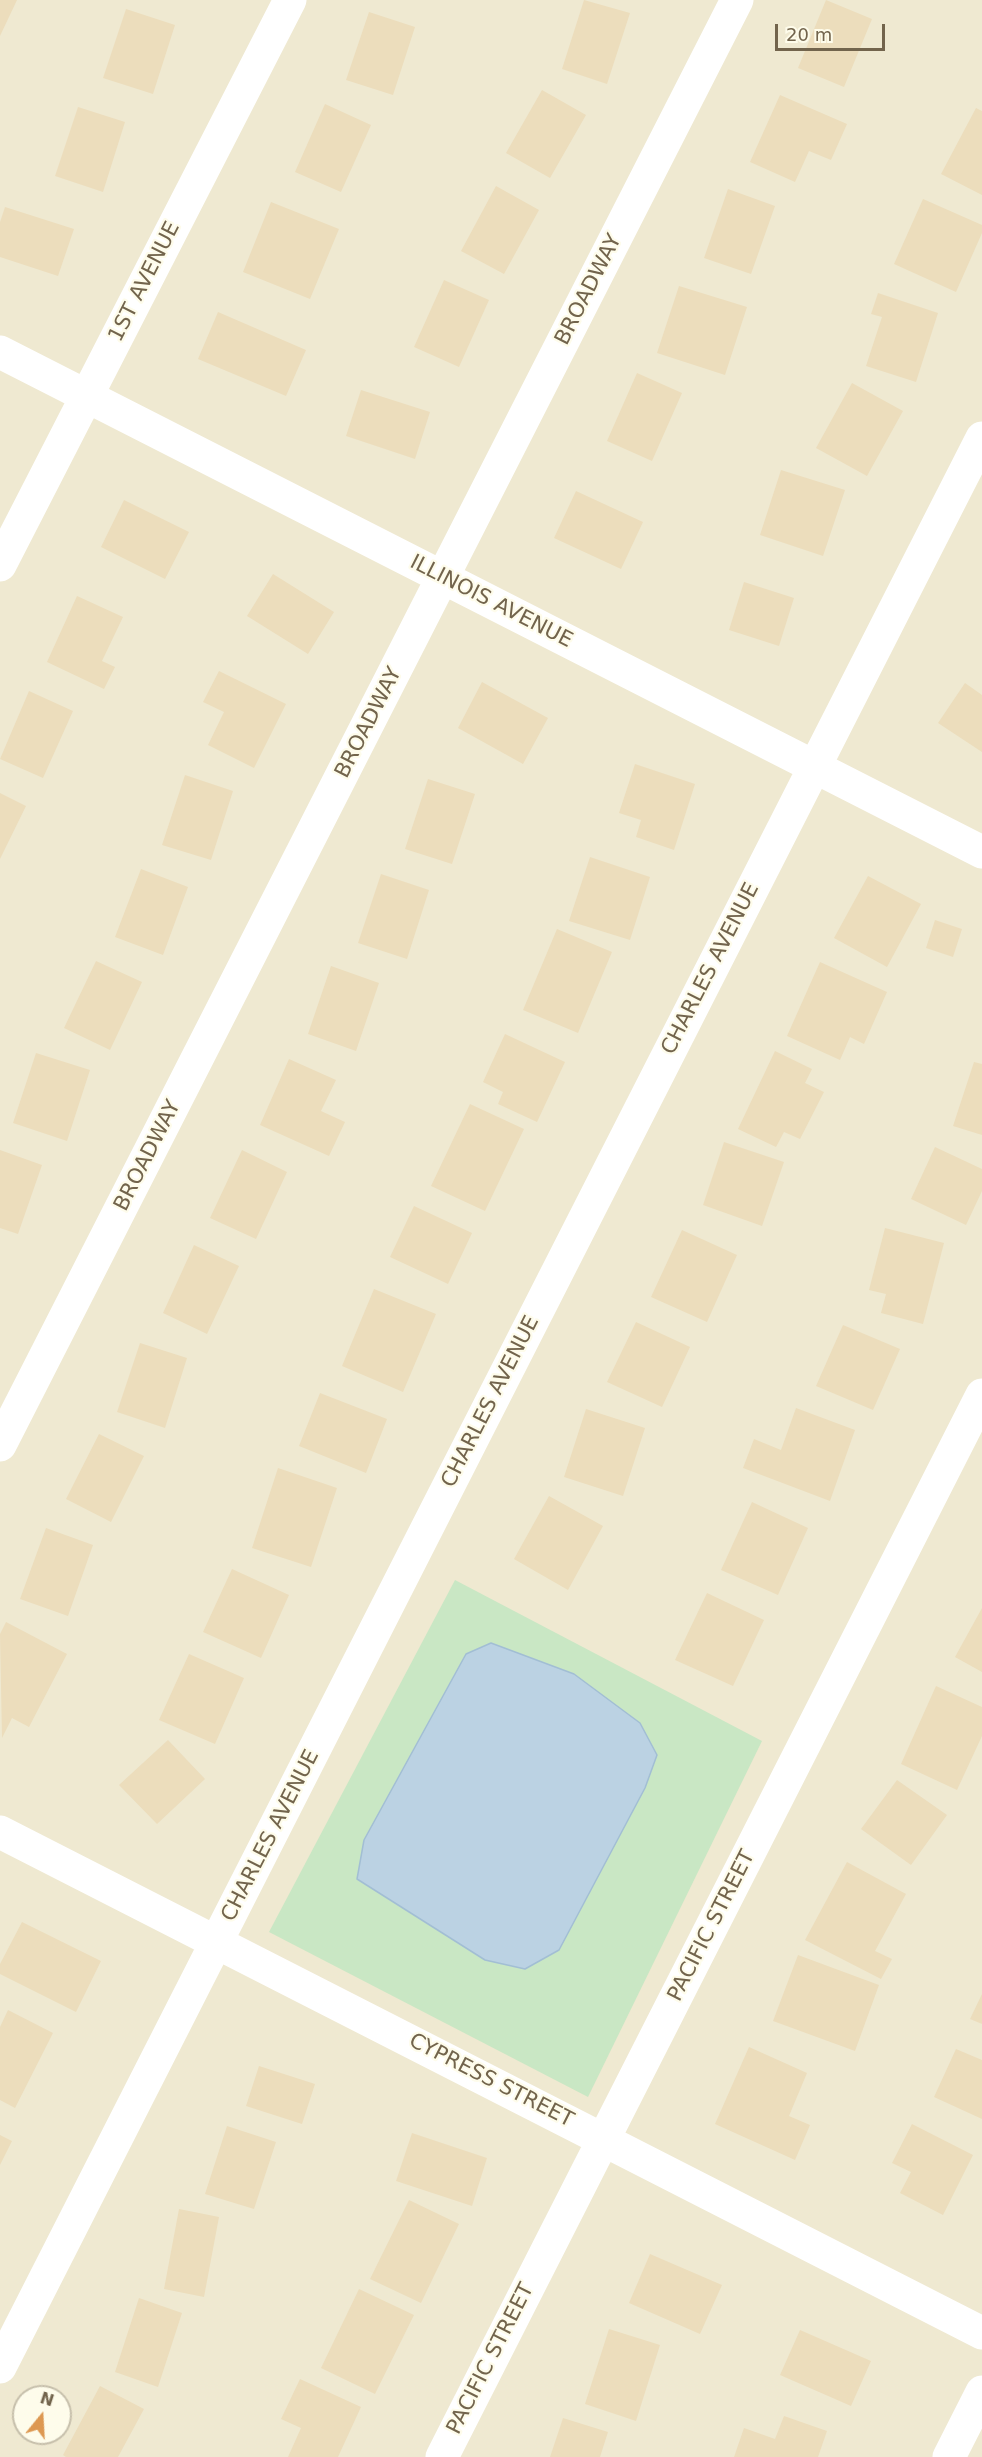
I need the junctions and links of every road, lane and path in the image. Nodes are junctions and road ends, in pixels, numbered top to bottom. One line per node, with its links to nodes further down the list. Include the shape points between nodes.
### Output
1 (290, 0): 4 (street, 1ST AVENUE)
2 (737, 0): 7 (street, BROADWAY)
3 (0, 352): 4 (street, ILLINOIS AVENUE)
4 (86, 396): 6 (street, 1ST AVENUE); 7 (street, ILLINOIS AVENUE)
5 (982, 438): 8 (street, CHARLES AVENUE)
6 (0, 565)
7 (443, 577): 8 (street, ILLINOIS AVENUE); 11 (street, BROADWAY)
8 (815, 766): 9 (street, ILLINOIS AVENUE); 13 (street, CHARLES AVENUE)
9 (982, 852)
10 (982, 1395): 14 (street, PACIFIC STREET)
11 (0, 1445)
12 (0, 1832): 13 (street, CYPRESS STREET)
13 (216, 1942): 14 (street, CYPRESS STREET); 16 (street, CHARLES AVENUE)
14 (604, 2138): 15 (street, CYPRESS STREET); 18 (street, PACIFIC STREET)
15 (982, 2333)
16 (0, 2367)
17 (982, 2392): 19 (street)
18 (442, 2457)
19 (949, 2457)

